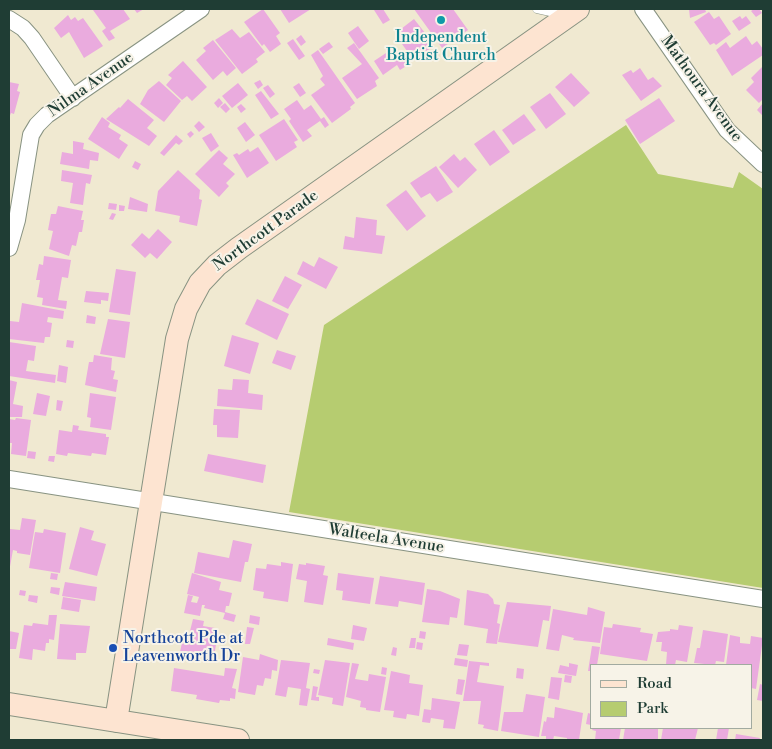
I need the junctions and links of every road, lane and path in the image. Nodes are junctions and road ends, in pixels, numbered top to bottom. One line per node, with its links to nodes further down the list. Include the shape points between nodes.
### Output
1 (201, 9): 6 (street, Nilma Avenue)
2 (537, 9): 4 (lane)
3 (643, 9): 7 (street, Mathoura Avenue, via 727,130)
4 (573, 12): 10 (street, Northcott Parade, via 239,248 200,283 186,309 177,339)
5 (9, 19): 6 (street, via 32,38)
6 (73, 98): 8 (street, Nilma Avenue, via 37,124 31,136)
7 (763, 164)
8 (9, 248)
9 (9, 479): 10 (street, Walteela Avenue)
10 (151, 502): 11 (street, Walteela Avenue); 13 (street, Northcott Parade)
11 (763, 599)
12 (9, 704): 13 (street)
13 (116, 721): 14 (street)
14 (238, 740)

